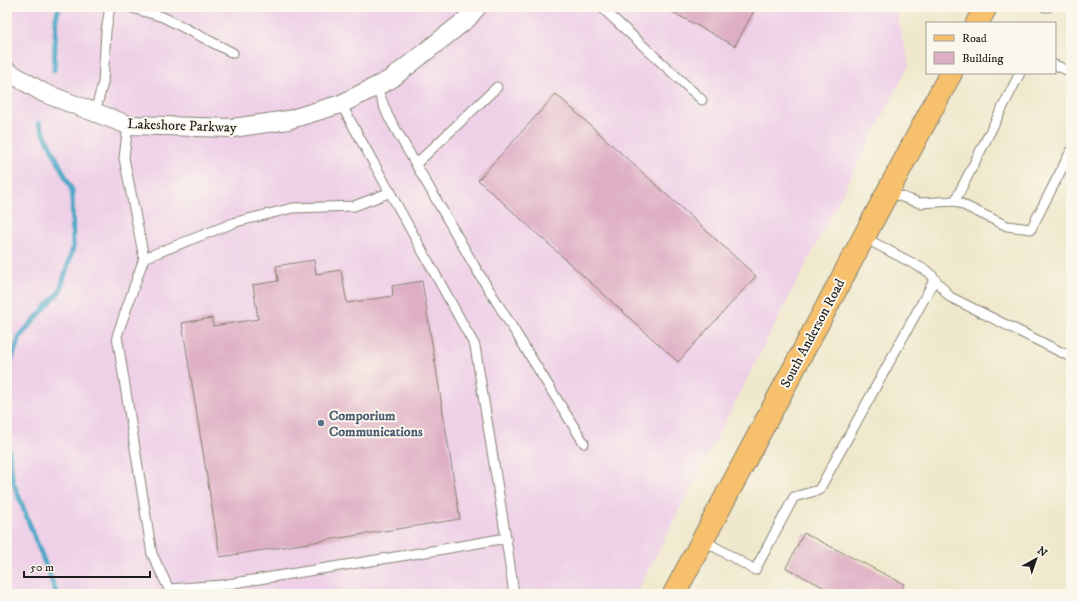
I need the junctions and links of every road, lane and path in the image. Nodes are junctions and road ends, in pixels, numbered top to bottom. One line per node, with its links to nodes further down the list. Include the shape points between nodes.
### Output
1 (110, 7): 17 (lane, via 103,83)
2 (129, 7): 7 (lane, via 163,17)
3 (477, 7): 13 (street, Lakeshore Parkway, via 467,19 391,79)
4 (601, 7): 15 (lane)
5 (986, 7): 6 (main road)
6 (978, 22)
7 (233, 53)
8 (1056, 65): 10 (lane)
9 (7, 71): 17 (street, Lakeshore Parkway, via 44,93)
10 (1071, 72)
11 (950, 74): 22 (main road, South Anderson Road)
12 (1019, 74): 23 (lane)
13 (376, 86): 16 (street, Lakeshore Parkway); 20 (lane, via 388,116)
14 (496, 87): 20 (lane)
15 (702, 100)
16 (341, 104): 18 (street, Lakeshore Parkway, via 288,120 233,128); 21 (lane)
17 (95, 112): 18 (street, Lakeshore Parkway)
18 (128, 125): 25 (lane, via 124,158)
19 (1071, 151): 23 (lane, via 1031,229 1007,226)
20 (416, 164): 28 (lane)
21 (391, 192): 25 (lane, via 354,206 293,208 236,222); 29 (lane, via 476,346)
22 (887, 192): 23 (lane, via 920,203); 24 (main road, South Anderson Road)
23 (955, 201)
24 (863, 237): 26 (lane, via 929,272); 30 (main road, South Anderson Road)
25 (144, 258): 31 (lane, via 117,336 152,554 169,589)
26 (935, 279): 27 (lane, via 950,297); 30 (lane, via 819,490 794,497 755,570)
27 (1071, 358)
28 (584, 443)
29 (506, 538): 31 (lane); 32 (lane)
30 (703, 540): 33 (main road, South Anderson Road)
31 (223, 589)
32 (514, 594)
33 (674, 594)

